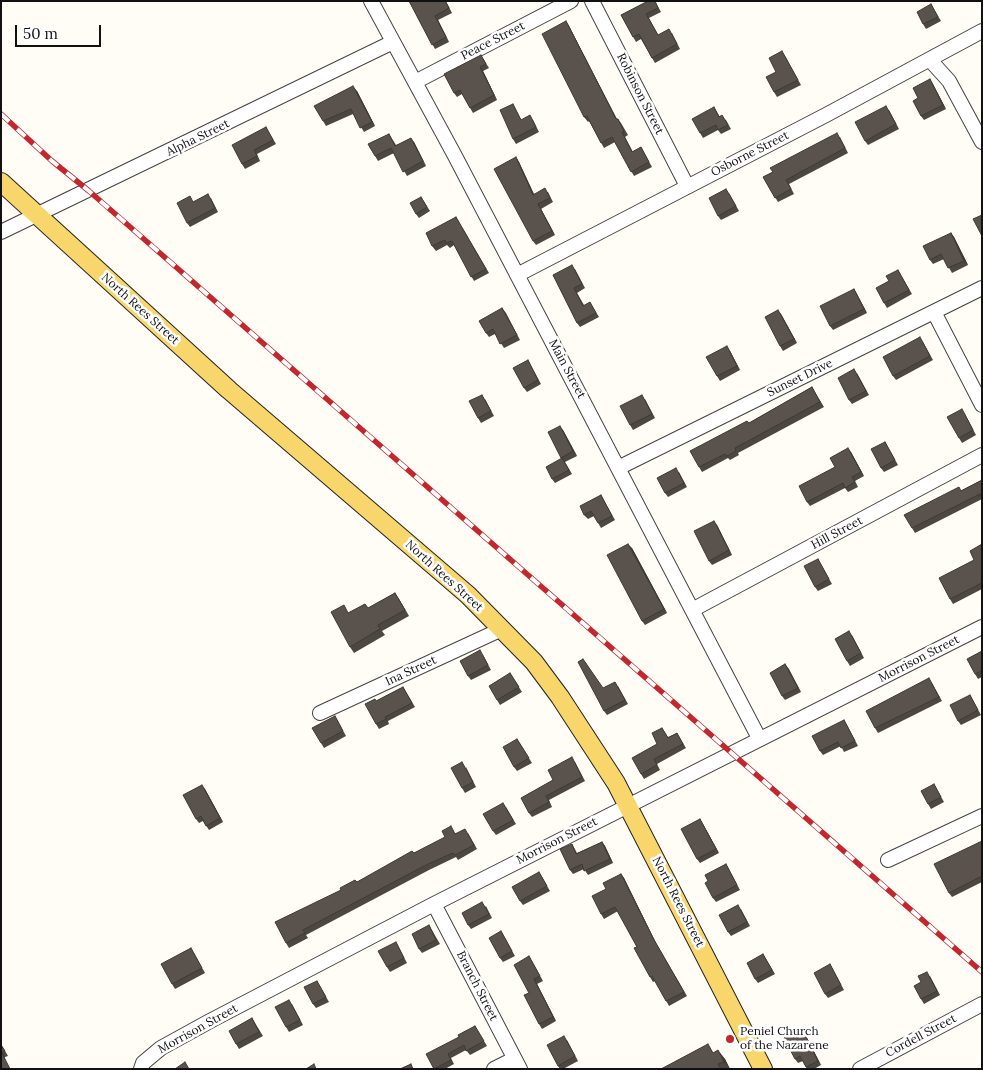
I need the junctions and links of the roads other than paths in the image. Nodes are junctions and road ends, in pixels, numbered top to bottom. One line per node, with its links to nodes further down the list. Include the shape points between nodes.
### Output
1 (371, 1): 5 (street, Main Street)
2 (571, 1): 7 (street, Peace Street)
3 (592, 1): 10 (street, Robinson Street)
4 (982, 31): 6 (street, Osborne Street)
5 (393, 42): 7 (street, Main Street); 11 (street, Alpha Street)
6 (930, 60): 8 (street, via 949,81); 10 (street, Osborne Street)
7 (415, 82): 13 (street, Main Street)
8 (982, 142)
9 (1, 182): 11 (main road, North Rees Street)
10 (686, 186): 13 (street, Osborne Street)
11 (37, 214): 12 (street, Alpha Street); 21 (main road, North Rees Street, via 229,390 468,595)
12 (1, 232)
13 (517, 275): 18 (street, Main Street)
14 (982, 288): 15 (street, Sunset Drive)
15 (934, 312): 16 (street); 18 (street, Sunset Drive)
16 (982, 405)
17 (982, 455): 19 (street, Hill Street)
18 (618, 468): 19 (street, Main Street)
19 (692, 610): 23 (street, Main Street)
20 (982, 628): 23 (street, Morrison Street)
21 (502, 629): 22 (street, Ina Street); 24 (main road, North Rees Street, via 534,662 560,696)
22 (320, 713)
23 (759, 738): 24 (street, Morrison Street)
24 (628, 805): 27 (street, Morrison Street); 32 (main road, North Rees Street)
25 (982, 816): 26 (street)
26 (888, 860)
27 (434, 904): 29 (street, Branch Street); 30 (street, Morrison Street, via 160,1048)
28 (982, 1004): 33 (street, Cordell Street)
29 (517, 1064): 31 (street)
30 (141, 1068)
31 (494, 1069)
32 (763, 1069)
33 (860, 1069)

